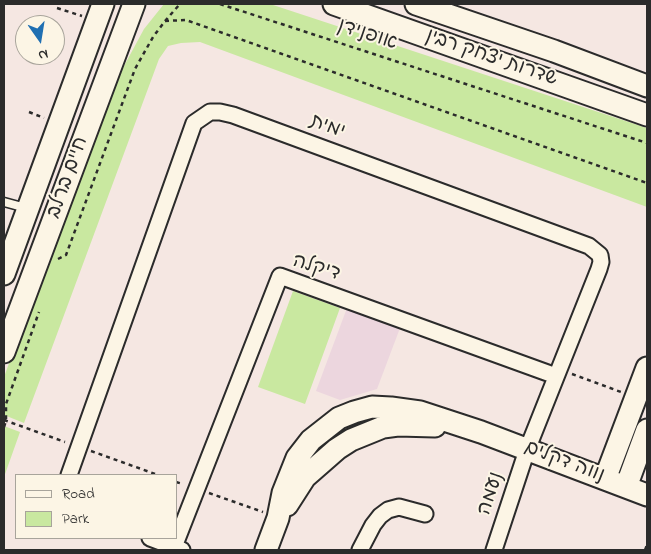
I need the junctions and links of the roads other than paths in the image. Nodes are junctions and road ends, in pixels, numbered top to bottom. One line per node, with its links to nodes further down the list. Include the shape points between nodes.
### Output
1 (134, 4): 6 (street, חיים ברלב)
2 (142, 4): 6 (street)
3 (334, 4): 8 (street, שדרות יצחק רבין)
4 (416, 4): 7 (street, שדרות יצחק רבין)
5 (100, 12): 10 (street, חיים ברלב)
6 (126, 25): 12 (street, חיים ברלב)
7 (647, 86)
8 (647, 115)
9 (4, 202): 10 (lane)
10 (28, 208): 11 (street, חיים ברלב)
11 (4, 274)
12 (4, 352)
13 (647, 368): 18 (street)
14 (557, 372): 16 (street, ימית); 17 (street, ימית, via 599,269 600,255 596,251 233,115 210,112 194,123); 23 (street, דיקלה, via 280,276)
15 (647, 430): 19 (street)
16 (528, 450): 18 (street, נווה דקלים); 24 (street, נווה דקלים, via 481,432 426,425 383,427 364,434 337,449 306,477 278,518); 26 (street, נעמה)
17 (69, 474)
18 (605, 479): 19 (street, נווה דקלים)
19 (626, 487): 20 (street, נווה דקלים)
20 (647, 495)
21 (425, 514): 25 (street, via 399,507 388,510 373,526)
22 (153, 539): 23 (street)
23 (178, 548)
24 (266, 550)
25 (360, 550)
26 (494, 550)

